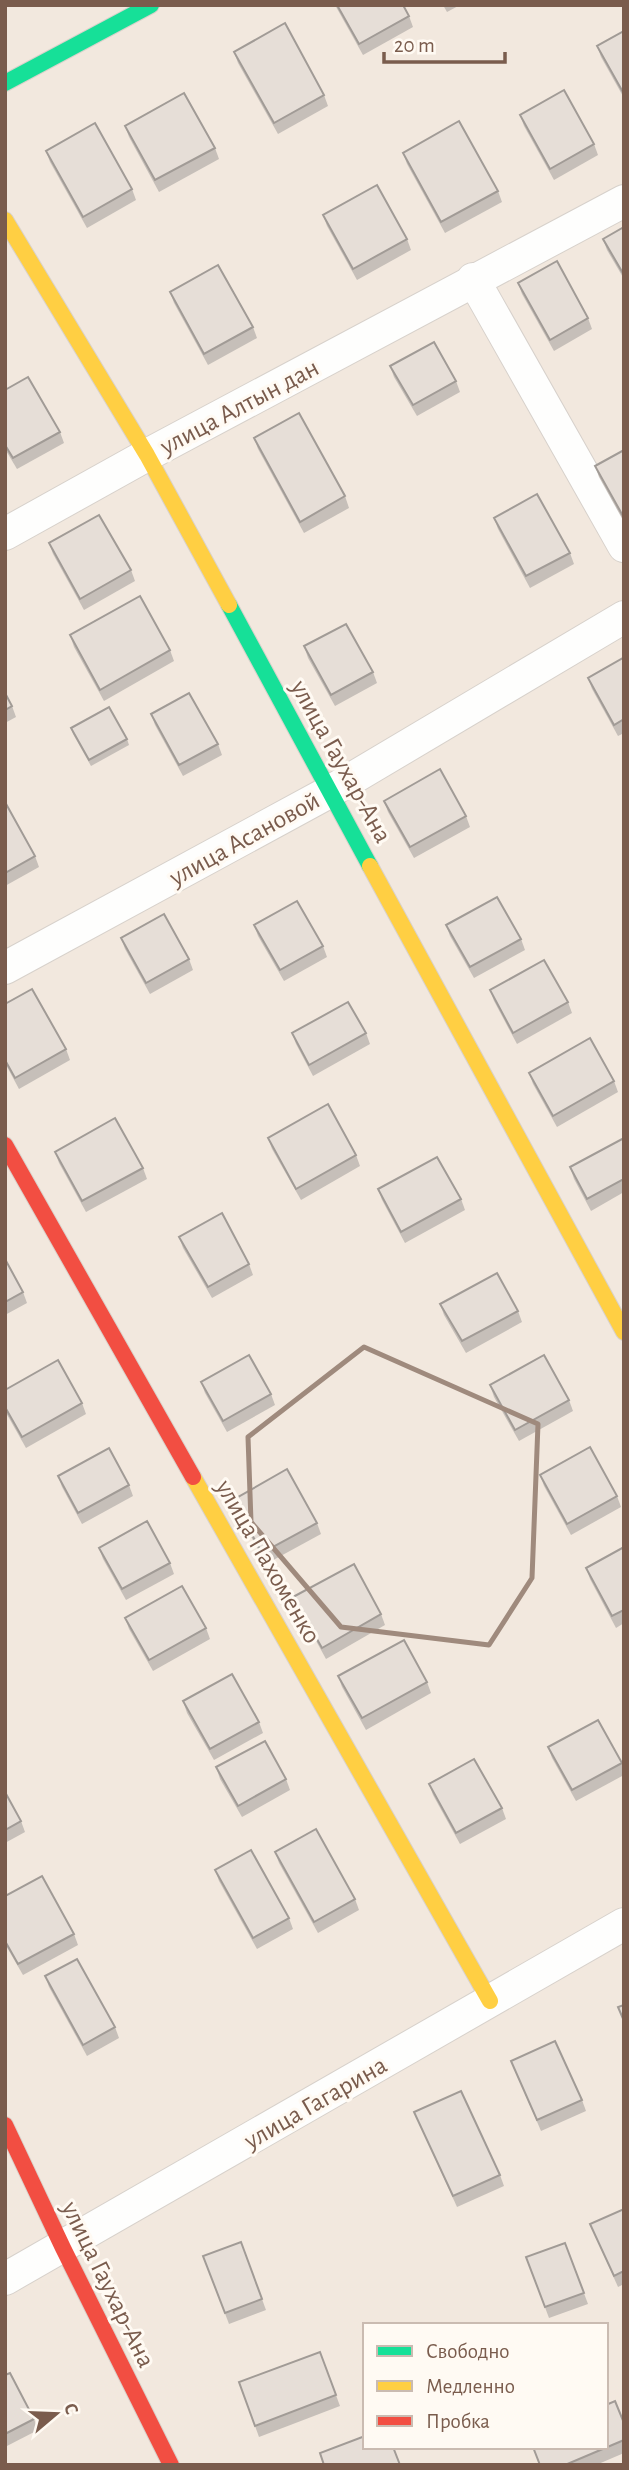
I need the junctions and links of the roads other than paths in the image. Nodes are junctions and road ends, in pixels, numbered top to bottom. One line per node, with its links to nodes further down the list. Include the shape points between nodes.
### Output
1 (150, 5): 2 (street)
2 (5, 83)
3 (624, 201): 5 (street, улица Алтын дан)
4 (5, 220): 6 (street, улица Гаухар-Ана)
5 (473, 279): 6 (street, улица Алтын дан); 8 (street)
6 (147, 455): 7 (street, улица Алтын дан); 10 (street, улица Гаухар-Ана)
7 (5, 534)
8 (624, 546)
9 (624, 617): 10 (street, улица Асановой)
10 (331, 791): 11 (street, улица Асановой); 13 (street, улица Гаухар-Ана)
11 (5, 968)
12 (5, 1145): 15 (street, улица Пахоменко)
13 (624, 1332)
14 (624, 1924): 15 (street, улица Гагарина)
15 (490, 2001): 17 (street, улица Гагарина)
16 (5, 2124): 17 (street, улица Гаухар-Ана)
17 (63, 2248): 18 (street, улица Гагарина); 19 (street, улица Гаухар-Ана)
18 (5, 2279)
19 (171, 2465)

